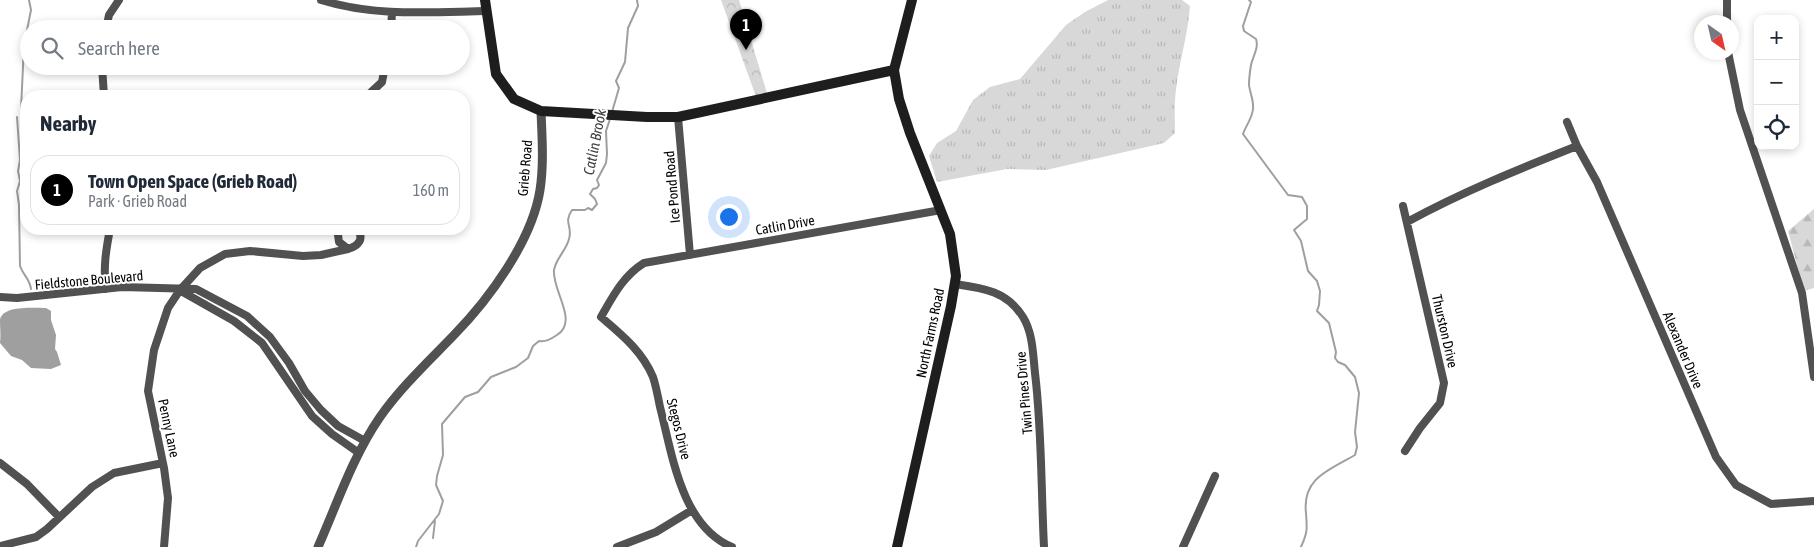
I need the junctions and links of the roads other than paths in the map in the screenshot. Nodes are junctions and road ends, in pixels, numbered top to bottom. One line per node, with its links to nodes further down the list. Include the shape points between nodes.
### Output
1 (119, 0): 9 (street)
2 (321, 0): 7 (street)
3 (485, 0): 6 (main road)
4 (912, 0): 12 (main road)
5 (1727, 0): 8 (street)
6 (486, 11): 7 (street); 17 (main road, via 496,74 514,100)
7 (392, 13): 10 (street)
8 (1727, 15)
9 (108, 20)
10 (392, 20)
11 (1730, 60): 34 (street, via 1740,110 1802,293)
12 (894, 70): 18 (main road); 22 (main road, North Farms Road, via 910,133)
13 (103, 75): 15 (street)
14 (383, 75): 16 (street, via 382,82)
15 (104, 90)
16 (373, 90)
17 (541, 110): 18 (main road); 35 (street, Grieb Road, via 543,159 540,191 517,250 491,292 466,323 399,392)
18 (678, 117): 28 (street, Ice Pond Road)
19 (1567, 122): 20 (street, Alexander Drive)
20 (1577, 146): 23 (street, via 1505,174); 41 (street, Alexander Drive, via 1597,182 1716,456 1736,485 1771,504)
21 (1403, 206): 23 (street, Thurston Drive)
22 (941, 210): 28 (street, Catlin Drive); 29 (main road, North Farms Road, via 950,234)
23 (1407, 222): 36 (street, Thurston Drive, via 1444,383 1440,403)
24 (109, 235): 30 (street, via 103,273)
25 (338, 235): 27 (street, via 339,242)
26 (360, 235): 27 (street, via 355,247)
27 (348, 249): 31 (street, Penny Lane, via 303,256 250,251 225,254 200,268)
28 (690, 255): 33 (street, Catlin Drive, via 644,263 632,270)
29 (955, 284): 49 (main road, North Farms Road); 50 (street, Twin Pines Drive, via 985,288 1006,298 1024,318 1032,341 1040,417)
30 (106, 289): 31 (street, Fieldstone Boulevard, via 148,287); 32 (street, Fieldstone Boulevard)
31 (180, 290): 35 (street, Fieldstone Boulevard, via 196,289 247,316 270,337 321,410 338,426); 37 (street, Fieldstone Boulevard, via 234,321 262,343 312,416); 39 (street, Penny Lane, via 168,308 154,350 148,391)
32 (0, 297)
33 (601, 317): 42 (street, Stegos Drive, via 626,338 653,378 674,464)
34 (1814, 377)
35 (365, 441): 37 (street, Grieb Road)
36 (1405, 451)
37 (359, 453): 46 (street, Grieb Road)
38 (0, 463): 43 (street, via 27,484)
39 (163, 463): 43 (street, via 114,473 92,487); 45 (street, Penny Lane, via 168,498)
40 (1215, 476): 51 (street)
41 (1814, 501)
42 (692, 510): 47 (street, via 656,532); 48 (street, Stegos Drive, via 708,532)
43 (59, 517): 44 (street, via 36,537)
44 (0, 546)
45 (164, 547)
46 (318, 547)
47 (617, 547)
48 (732, 547)
49 (897, 547)
50 (1044, 547)
51 (1183, 547)

